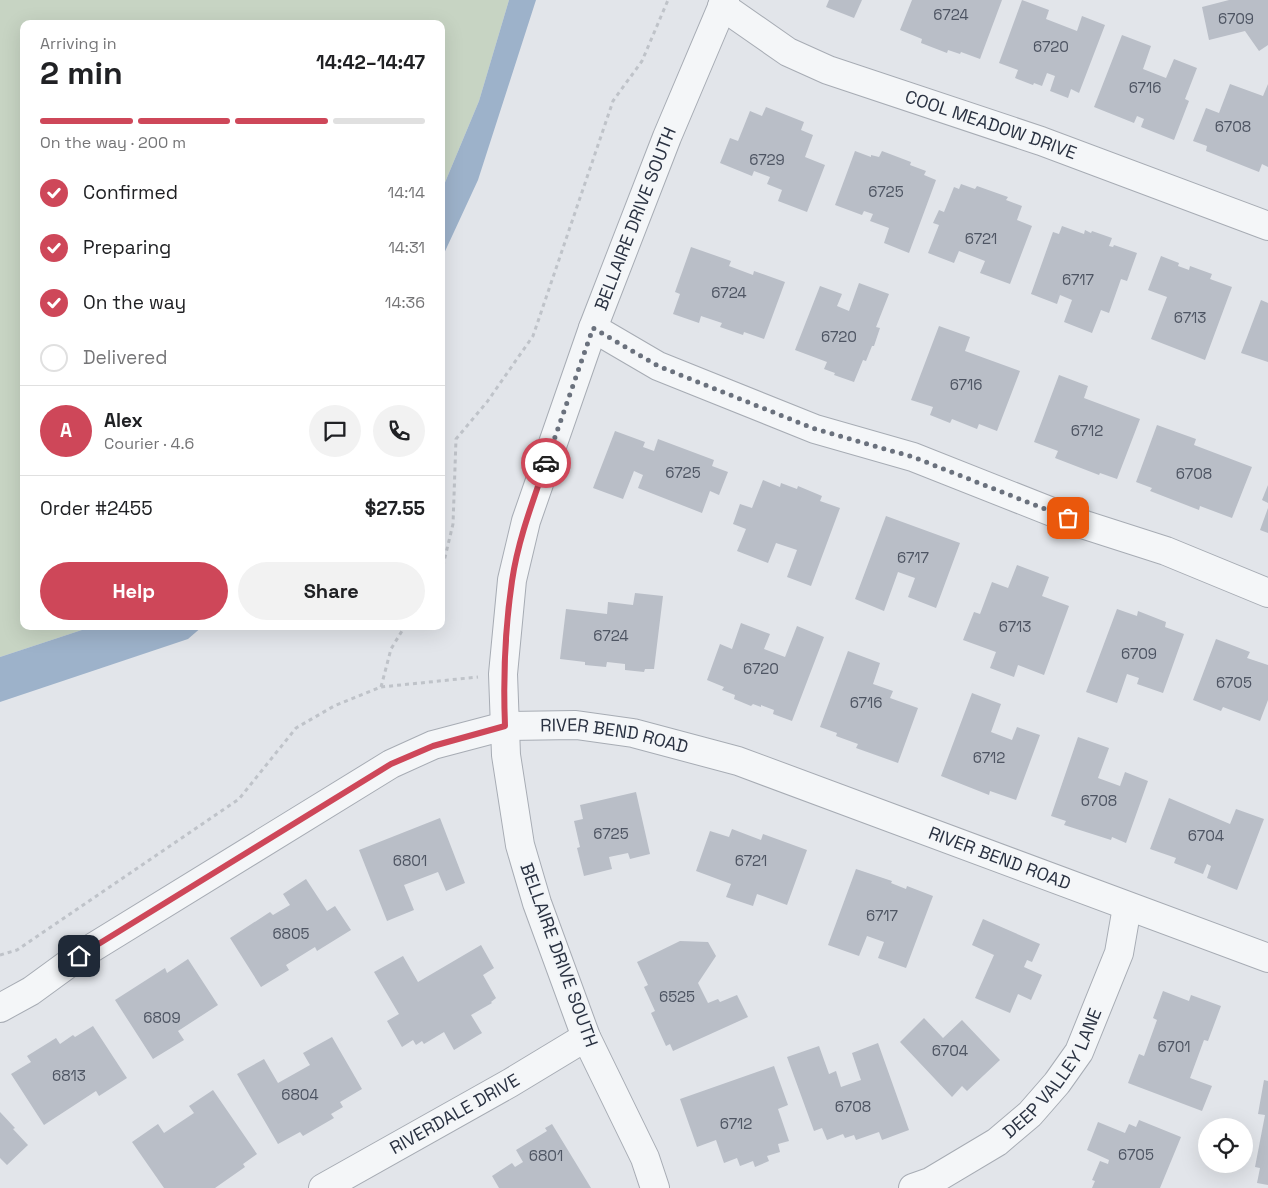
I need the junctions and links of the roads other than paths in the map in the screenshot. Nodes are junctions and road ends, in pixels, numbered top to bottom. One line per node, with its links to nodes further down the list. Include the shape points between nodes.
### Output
1 (723, 3): 2 (street, COOL MEADOW DRIVE, via 788,52 828,70 1041,141); 3 (street, BELLAIRE DRIVE SOUTH)
2 (1268, 226)
3 (593, 328): 4 (street, via 658,366 806,425 913,457 1085,525 1166,551); 5 (street, BELLAIRE DRIVE SOUTH, via 526,521 512,580 503,674)
4 (1268, 593)
5 (505, 726): 6 (street, RIVER BEND ROAD, via 576,725 633,733 738,761); 8 (street, RIVER BEND ROAD, via 433,746 391,764); 9 (street, BELLAIRE DRIVE SOUTH, via 506,755 520,845 537,903)
6 (1128, 906): 7 (street, RIVER BEND ROAD); 12 (street, DEEP VALLEY LANE, via 1119,954 1080,1052 1057,1083 1030,1114 998,1142 930,1182)
7 (1268, 958)
8 (0, 1008)
9 (586, 1037): 10 (street, RIVERDALE DRIVE); 11 (street, BELLAIRE DRIVE SOUTH, via 645,1158)
10 (323, 1188)
11 (655, 1188)
12 (913, 1188)

